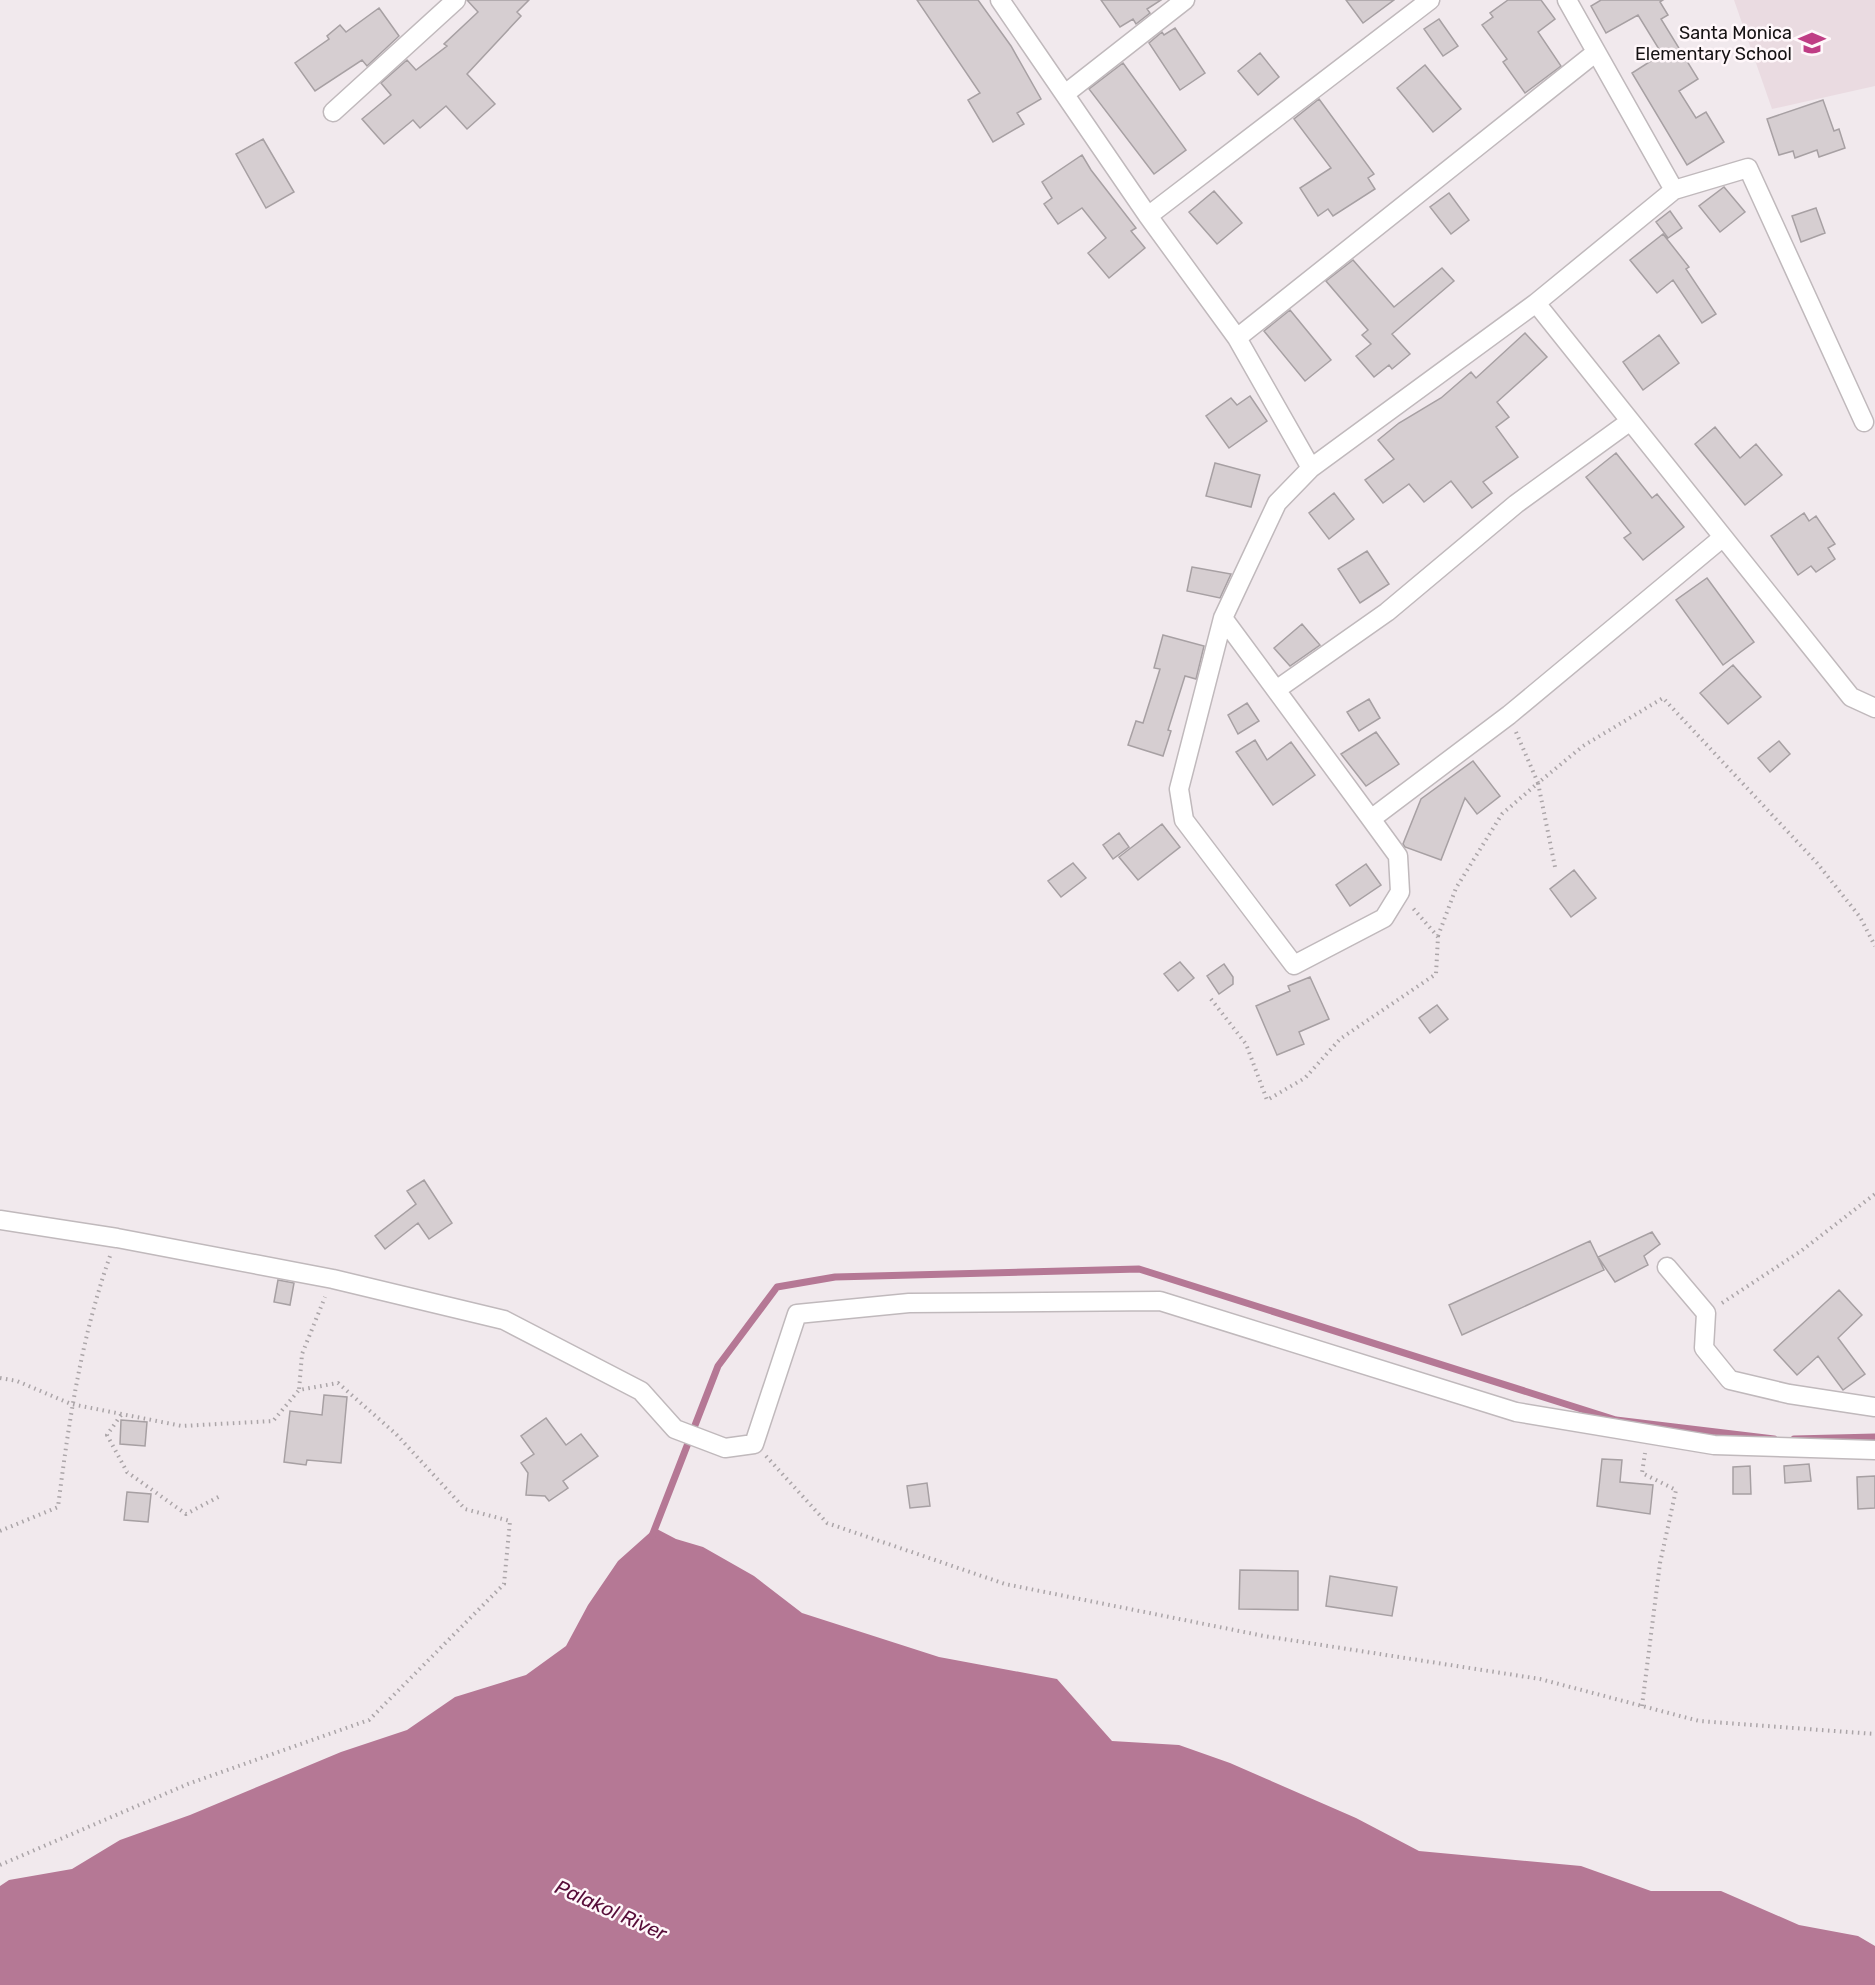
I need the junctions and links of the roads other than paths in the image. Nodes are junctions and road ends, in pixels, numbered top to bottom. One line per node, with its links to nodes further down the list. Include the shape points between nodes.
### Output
1 (456, 0): 8 (street)
2 (1000, 0): 7 (street)
3 (1185, 0): 7 (street)
4 (1430, 0): 10 (street)
5 (1567, 0): 6 (street)
6 (1595, 53): 9 (street); 12 (street)
7 (1065, 94): 10 (street)
8 (333, 112)
9 (1674, 190): 11 (street); 14 (street, via 1748,168)
10 (1148, 216): 12 (street)
11 (1536, 303): 13 (street); 15 (street)
12 (1237, 338): 15 (street)
13 (1629, 422): 16 (street); 18 (street, via 1516,504 1387,612)
14 (1864, 422)
15 (1311, 468): 17 (street, via 1276,503)
16 (1722, 538): 19 (street, via 1851,697); 20 (street, via 1509,715)
17 (1223, 618): 18 (street); 20 (street, via 1179,789 1184,820 1294,965 1384,918 1400,892 1398,856)
18 (1276, 690): 20 (street)
19 (1875, 708)
20 (1371, 819)
21 (0, 1220): 24 (street, via 333,1279 504,1320 640,1391 675,1429 725,1448 754,1444 797,1314 933,1303 1160,1301 1516,1412 1714,1445)
22 (1667, 1267): 23 (street, via 1706,1313 1704,1348 1730,1380)
23 (1875, 1407)
24 (1875, 1449)

